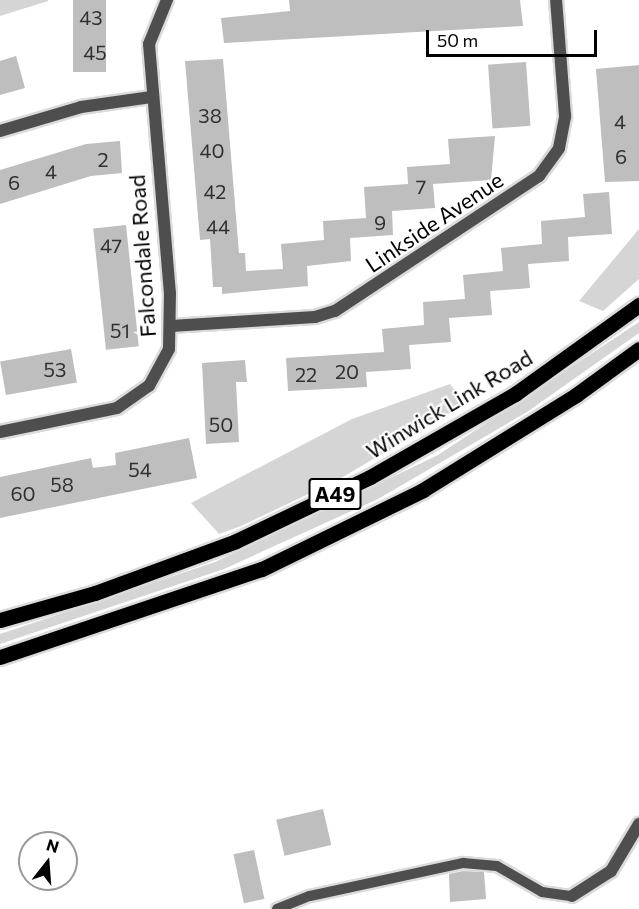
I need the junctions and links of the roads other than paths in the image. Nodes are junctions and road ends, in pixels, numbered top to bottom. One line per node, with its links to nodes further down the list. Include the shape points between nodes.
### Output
1 (166, 0): 3 (street, Falcondale Road, via 149,44)
2 (556, 0): 6 (street, Linkside Avenue, via 565,116 560,147 539,176 335,310 315,317)
3 (151, 97): 4 (street, via 74,109); 6 (street, Falcondale Road)
4 (0, 131)
5 (639, 305): 9 (main road, Winwick Link Road / A49, via 515,394 370,477 236,541 95,593)
6 (171, 326): 8 (street, Falcondale Road, via 161,370 135,398 117,408)
7 (639, 349): 10 (main road, A49, via 576,395 423,490 262,569)
8 (0, 432)
9 (0, 620)
10 (0, 657)
11 (639, 824): 12 (street, via 611,871)
12 (572, 896): 13 (lane, via 542,892 497,866 463,863 310,896)
13 (277, 909)

